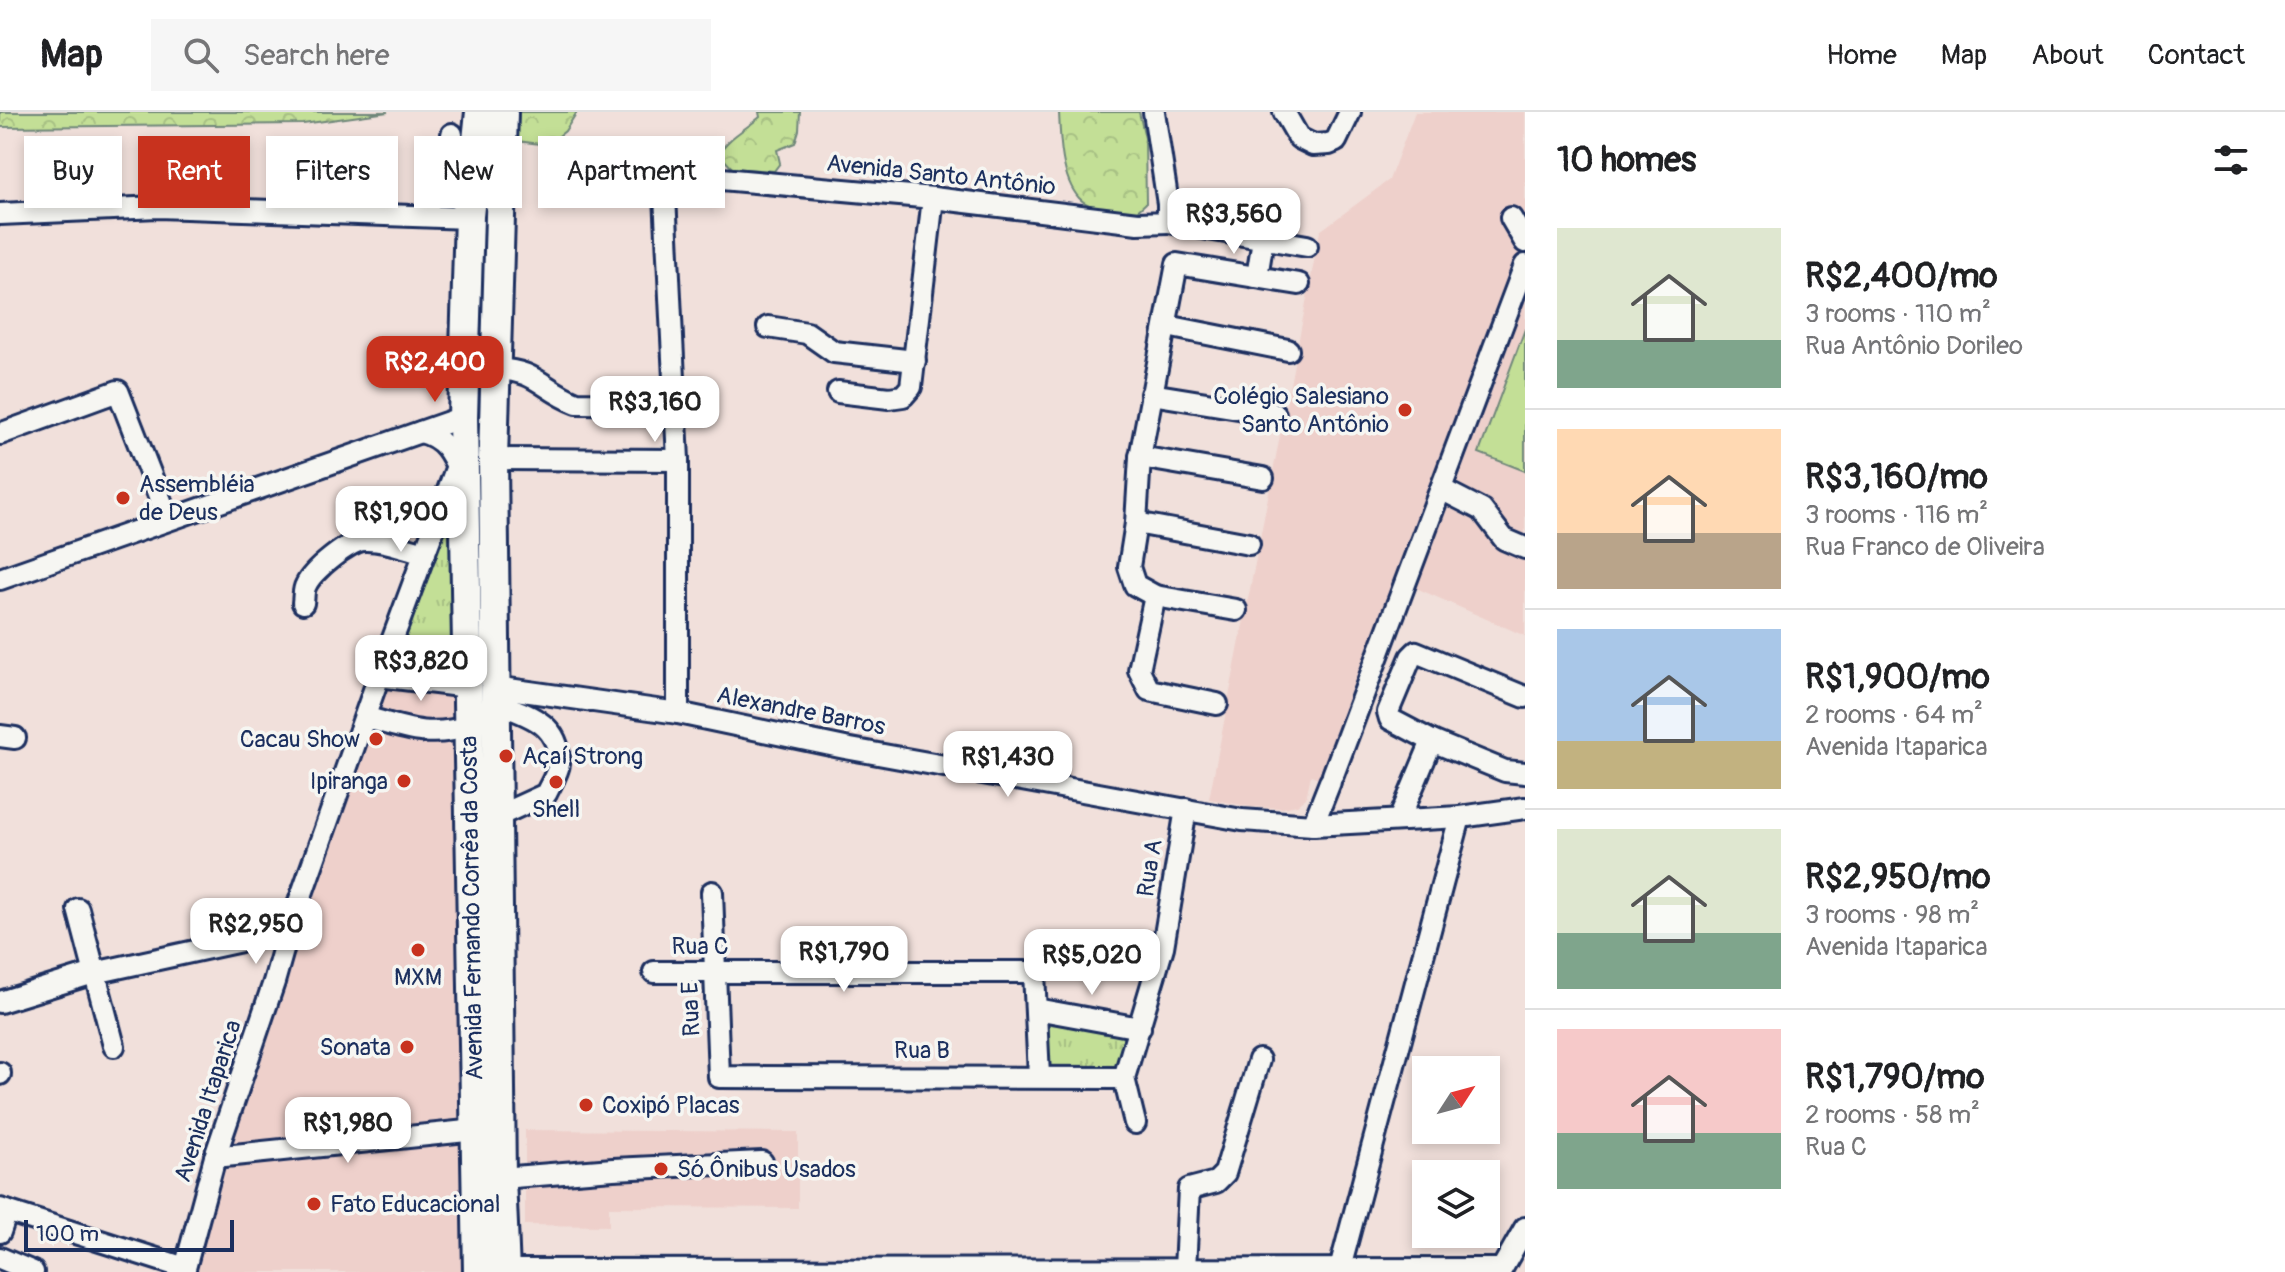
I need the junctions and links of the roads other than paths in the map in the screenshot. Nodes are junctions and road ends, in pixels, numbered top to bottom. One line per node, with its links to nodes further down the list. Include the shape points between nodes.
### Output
1 (1154, 112): 12 (street)
2 (1284, 112): 3 (street, via 1299,138 1313,145 1336,141)
3 (1350, 112)
4 (488, 115): 10 (highway, Avenida Fernando Corrêa da Costa); 24 (highway, Avenida Fernando Corrêa da Costa)
5 (452, 134): 10 (street, via 452,187)
6 (725, 180): 7 (street, Avenida Santo Antônio)
7 (933, 198): 12 (street, Avenida Santo Antônio, via 1138,223); 23 (street)
8 (666, 208): 27 (street)
9 (0, 214): 10 (street, via 158,207)
10 (469, 217): 29 (highway, Avenida Fernando Corrêa da Costa)
11 (1511, 218): 14 (street)
12 (1168, 222): 13 (street, Avenida Santo Antônio)
13 (1263, 239): 15 (street, Avenida Santo Antônio); 17 (street)
14 (1525, 242)
15 (1307, 246)
16 (1525, 265): 19 (street)
17 (1257, 277): 18 (street); 20 (street, via 1177,264)
18 (1299, 284)
19 (1521, 286): 37 (street)
20 (1167, 326): 22 (street); 26 (street)
21 (768, 327): 23 (street, via 807,333 834,352)
22 (1288, 350)
23 (915, 361): 25 (street, via 911,387 903,396)
24 (495, 369): 27 (street, via 529,374 577,403); 33 (highway, Avenida Fernando Corrêa da Costa)
25 (838, 392)
26 (1151, 394): 28 (street); 32 (street)
27 (675, 404): 34 (street)
28 (1275, 414)
29 (463, 417): 30 (street); 35 (highway, Avenida Fernando Corrêa da Costa)
30 (421, 432): 35 (street, via 443,441); 38 (street)
31 (0, 434): 38 (street, via 118,391)
32 (1140, 457): 36 (street); 39 (street)
33 (493, 459): 34 (street); 48 (highway, Avenida Fernando Corrêa da Costa)
34 (678, 460): 51 (street)
35 (462, 465): 42 (street, Avenida Itaparica); 48 (highway, Avenida Fernando Corrêa da Costa)
36 (1263, 478)
37 (1441, 489): 41 (street, via 1482,510 1504,539); 61 (street)
38 (168, 519): 43 (street)
39 (1136, 523): 40 (street); 44 (street, via 1129,567 1135,585)
40 (1249, 544)
41 (1525, 548)
42 (425, 553): 45 (street, via 359,540 314,574 306,583); 47 (street, Avenida Itaparica)
43 (0, 579)
44 (1155, 596): 46 (street); 50 (street, via 1139,670 1142,680 1149,690)
45 (303, 603)
46 (1236, 610)
47 (379, 676): 48 (street); 52 (street, Avenida Itaparica)
48 (485, 692): 51 (street, Alexandre Barros); 53 (highway, Avenida Fernando Corrêa da Costa); 58 (highway, Avenida Fernando Corrêa da Costa); 58 (street, via 541,721 555,740 559,766 546,794)
49 (1525, 697): 54 (street, via 1416,652 1388,712 1390,719)
50 (1217, 704)
51 (678, 713): 57 (street, Alexandre Barros)
52 (365, 717): 53 (street, via 421,733); 64 (street, Avenida Itaparica)
53 (469, 726): 79 (highway, Avenida Fernando Corrêa da Costa)
54 (1432, 741): 55 (street, via 1505,771); 60 (street)
55 (1525, 773)
56 (1525, 808): 59 (street, Alexandre Barros)
57 (1186, 809): 61 (street, Alexandre Barros); 72 (street, Rua A, via 1163,947)
58 (496, 817): 82 (highway, Avenida Fernando Corrêa da Costa)
59 (1460, 817): 60 (street, Alexandre Barros); 91 (street)
60 (1399, 820): 61 (street, Alexandre Barros)
61 (1313, 825)
62 (712, 892): 67 (street, Rua E)
63 (78, 909): 68 (street)
64 (287, 936): 65 (street, via 266,933); 69 (street, Avenida Itaparica)
65 (253, 938): 68 (street); 69 (street, via 268,954)
66 (654, 972): 67 (street, Rua C)
67 (716, 972): 71 (street, Rua C, via 1034,972); 76 (street, Rua E)
68 (94, 973): 70 (street); 73 (street)
69 (274, 982): 80 (street, Avenida Itaparica)
70 (0, 1002)
71 (1036, 1009): 72 (street); 75 (street)
72 (1140, 1028): 77 (street, Rua A)
73 (114, 1046)
74 (1259, 1060): 87 (street, via 1225,1173 1216,1182 1189,1189)
75 (1039, 1076): 76 (street, Rua B); 77 (street, Rua B)
76 (719, 1077)
77 (1124, 1078): 78 (street)
78 (1135, 1123)
79 (476, 1130): 80 (street); 89 (highway, Avenida Fernando Corrêa da Costa)
80 (215, 1157): 88 (street, Avenida Itaparica)
81 (762, 1162): 82 (street)
82 (501, 1178): 89 (highway, Avenida Fernando Corrêa da Costa)
83 (3, 1210): 85 (street); 88 (street)
84 (1525, 1228): 92 (street)
85 (0, 1232)
86 (0, 1258): 93 (street)
87 (1185, 1269): 90 (street); 91 (street)
88 (184, 1270)
89 (496, 1271): 90 (street)
90 (866, 1271)
91 (1339, 1271): 92 (street)
92 (1500, 1271)
93 (33, 1272)

